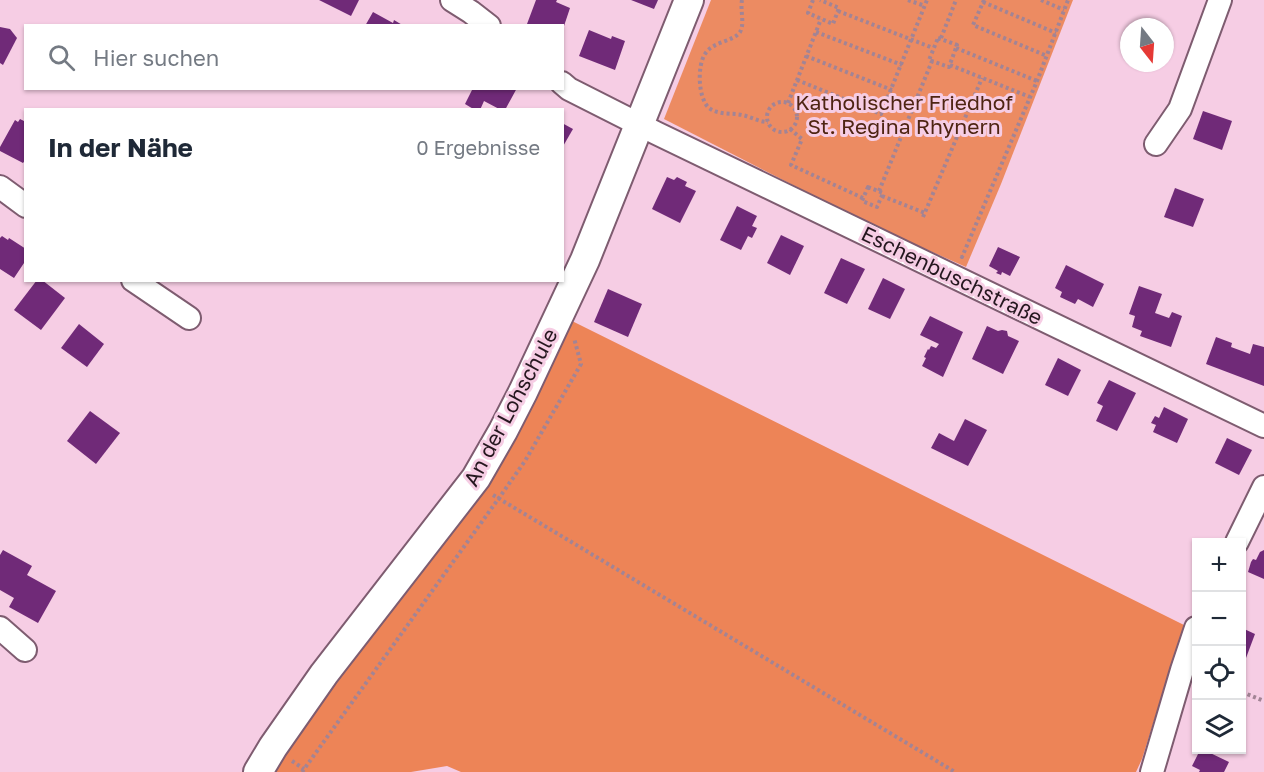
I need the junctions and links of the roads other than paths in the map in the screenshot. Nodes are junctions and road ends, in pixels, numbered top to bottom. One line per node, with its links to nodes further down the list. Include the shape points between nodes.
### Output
1 (452, 0): 4 (street)
2 (689, 0): 6 (street, An der Lohschule)
3 (1220, 0): 7 (street, via 1180,109)
4 (486, 24)
5 (564, 84): 6 (street, Eschenbuschstraße)
6 (640, 124): 12 (street, Eschenbuschstraße); 18 (street, An der Lohschule, via 585,260 518,402 476,478 324,674)
7 (1156, 144)
8 (0, 188): 9 (street)
9 (24, 205)
10 (136, 282): 11 (street)
11 (189, 318)
12 (1264, 426)
13 (1264, 487): 14 (street)
14 (1239, 538)
15 (0, 628): 17 (street)
16 (1192, 642): 19 (street)
17 (25, 650)
18 (258, 772)
19 (1152, 772)

